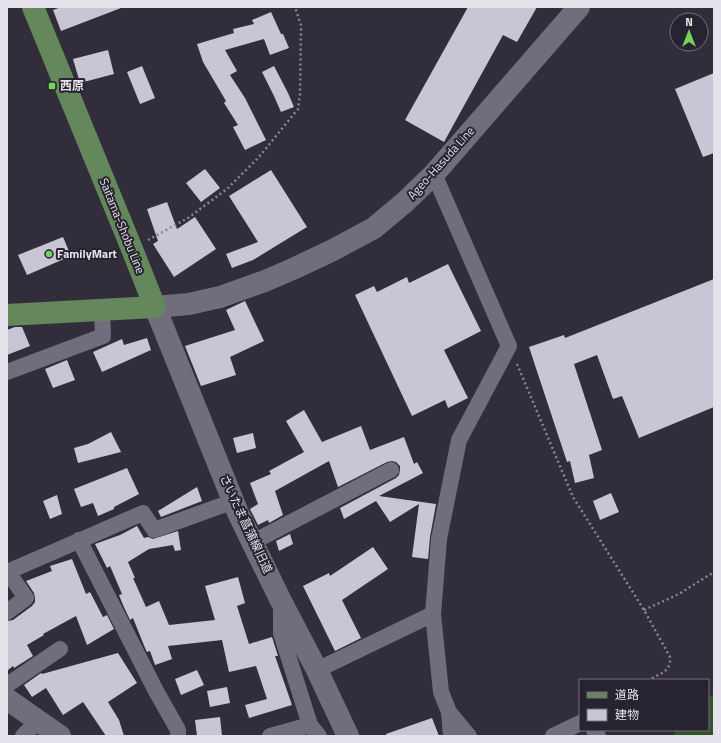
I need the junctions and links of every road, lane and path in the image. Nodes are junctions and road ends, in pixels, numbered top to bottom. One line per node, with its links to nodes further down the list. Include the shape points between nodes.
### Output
1 (33, 7): 5 (main road, Saitama-Shobu Line)
2 (295, 7): 5 (path, via 301,25 298,109 227,189 188,218)
3 (578, 7): 4 (street, Ageo-Hasuda Line)
4 (434, 174): 6 (street, Ageo-Hasuda Line, via 374,228 333,250 295,268 220,297); 9 (street)
5 (132, 249): 6 (main road, Saitama-Shobu Line)
6 (155, 308): 7 (main road); 12 (street, さいたま菖蒲線旧道)
7 (102, 310): 8 (main road); 10 (street, via 103,336)
8 (7, 315)
9 (509, 346): 18 (path, via 573,497); 20 (street, via 459,440 439,539)
10 (7, 372)
11 (391, 470): 14 (street)
12 (234, 501): 13 (street, via 154,530 143,513); 14 (street, さいたま菖蒲線旧道)
13 (79, 540): 15 (street); 32 (street, via 178,730)
14 (252, 542): 17 (street, さいたま菖蒲線旧道)
15 (8, 572): 19 (street, via 26,598)
16 (714, 572): 18 (path, via 679,594)
17 (281, 601): 22 (street, さいたま菖蒲線旧道); 29 (street, via 281,633)
18 (644, 610): 23 (path, via 670,657 668,670)
19 (7, 612)
20 (433, 614): 22 (street); 26 (street, via 441,692)
21 (60, 649): 24 (street)
22 (318, 670): 34 (street, さいたま菖蒲線旧道)
23 (651, 679)
24 (7, 685)
25 (7, 699): 27 (street)
26 (449, 712): 35 (street); 36 (street)
27 (38, 721): 30 (street); 31 (street)
28 (579, 723): 37 (street)
29 (314, 731): 33 (street)
30 (23, 736)
31 (60, 736)
32 (178, 736)
33 (270, 736)
34 (348, 736)
35 (451, 736)
36 (468, 736)
37 (553, 736)

